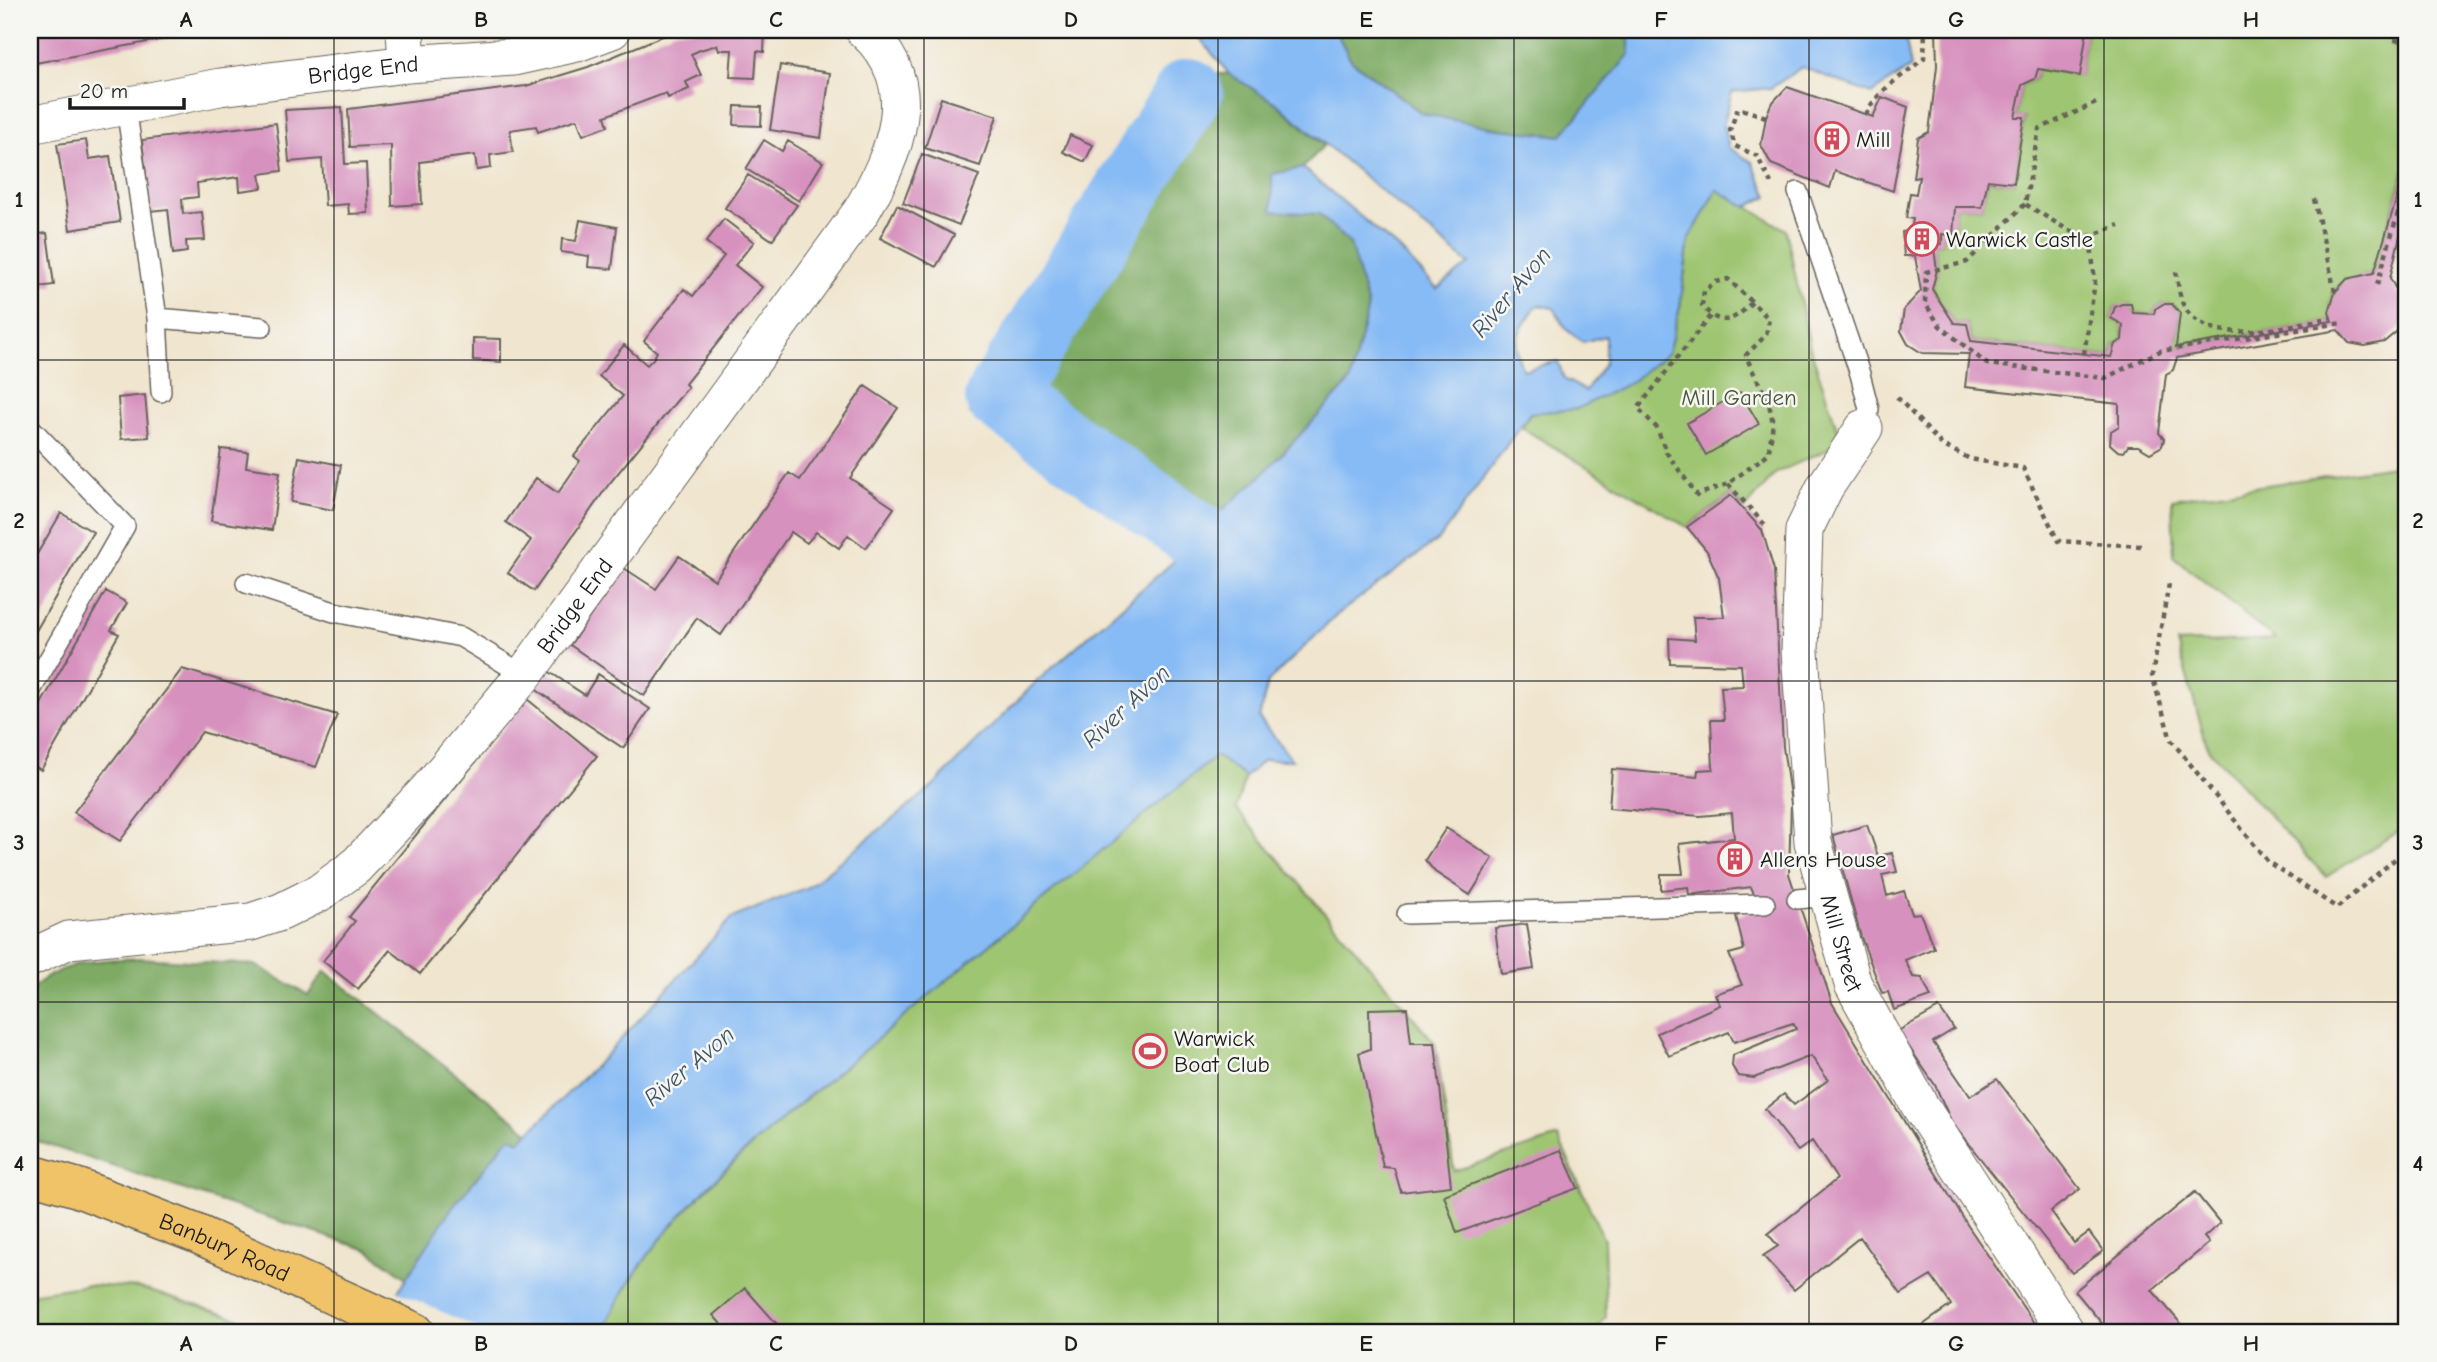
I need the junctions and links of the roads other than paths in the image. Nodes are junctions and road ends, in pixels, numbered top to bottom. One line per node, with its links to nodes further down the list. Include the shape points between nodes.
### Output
1 (612, 30): 3 (street, Bridge End, via 514,57)
2 (864, 30): 13 (street, Bridge End, via 891,65 900,103 899,128 880,178 861,212)
3 (406, 47): 4 (street, Bridge End)
4 (126, 107): 5 (street, Bridge End); 7 (lane)
5 (30, 125)
6 (1798, 192): 11 (lane, via 1860,374 1869,409)
7 (157, 318): 8 (lane); 9 (lane)
8 (262, 327)
9 (161, 392)
10 (30, 427): 14 (lane, via 125,526)
11 (1864, 428): 20 (street, Mill Street, via 1825,487 1804,530 1800,651 1813,898 1853,984 1920,1106)
12 (246, 583): 13 (lane, via 334,612 461,637)
13 (524, 675): 17 (street, Bridge End, via 385,838 319,893 251,922 69,940)
14 (30, 692)
15 (1765, 904): 16 (lane)
16 (1407, 914)
17 (30, 958)
18 (30, 1174): 19 (main road, Banbury Road, via 195,1233)
19 (415, 1332)
20 (2066, 1332)

